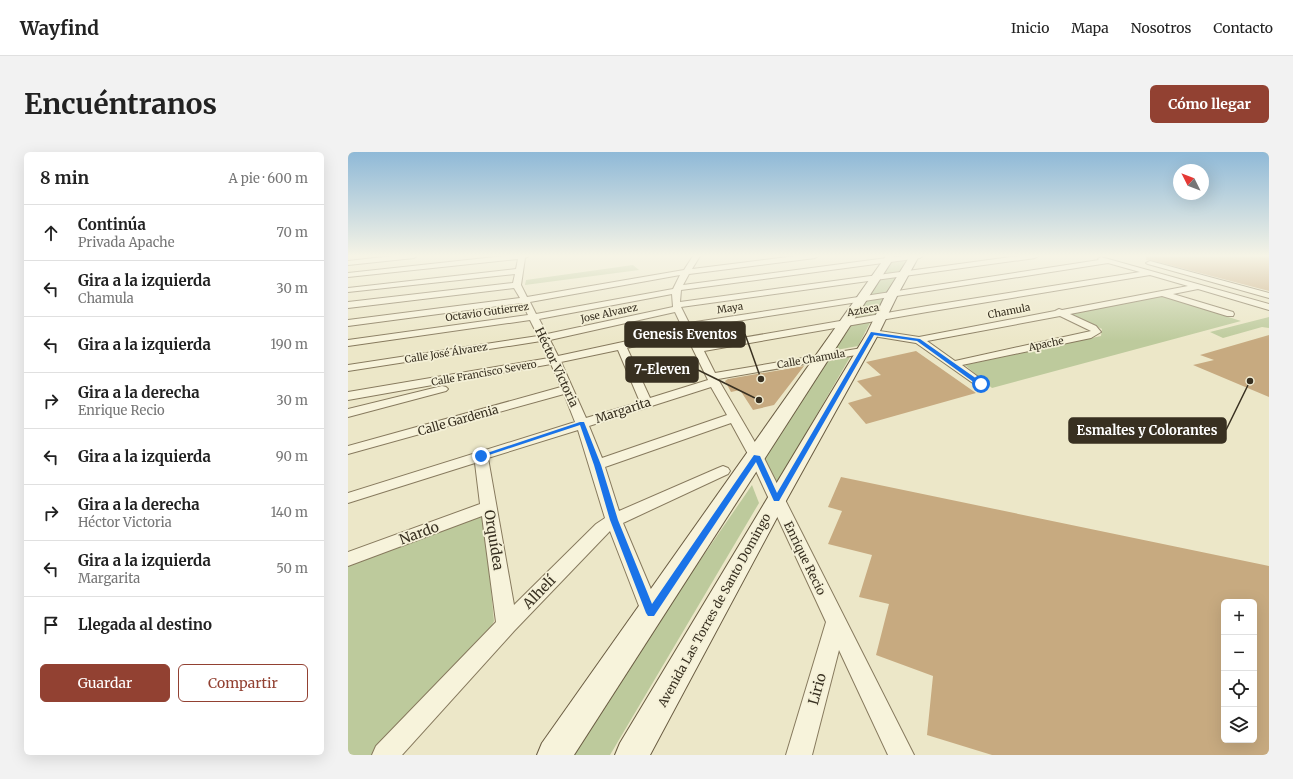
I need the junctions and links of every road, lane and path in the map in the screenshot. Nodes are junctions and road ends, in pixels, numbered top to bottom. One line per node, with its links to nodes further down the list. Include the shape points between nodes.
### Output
1 (401, 284): 15 (street)
2 (616, 284): 20 (street)
3 (680, 284): 14 (street, Enrique Recio)
4 (719, 284): 14 (street, Octavio Gutierrez)
5 (839, 284): 22 (street, Jose Alvarez)
6 (872, 284): 19 (street, Avenida Las Torres de Santo Domingo)
7 (893, 284): 17 (street, Avenida Las Torres de Santo Domingo)
8 (959, 284): 17 (street, Maya)
9 (1099, 284): 30 (street, Azteca)
10 (1187, 284): 13 (street)
11 (1226, 284): 18 (street)
12 (517, 285): 20 (street, Héctor Victoria); 21 (street)
13 (1197, 287): 16 (street, Chamula); 23 (street)
14 (677, 289): 22 (street, Enrique Recio, via 675,298); 26 (street, Octavio Gutierrez)
15 (348, 290)
16 (1162, 293): 24 (street, Chamula); 25 (street)
17 (892, 294): 19 (street, Maya); 30 (street, Avenida Las Torres de Santo Domingo)
18 (1269, 296)
19 (862, 299): 28 (street, Avenida Las Torres de Santo Domingo); 29 (street, Maya)
20 (525, 300): 26 (street, Héctor Victoria); 27 (street)
21 (348, 306)
22 (678, 307): 29 (street, Enrique Recio); 31 (street, Jose Alvarez)
23 (1269, 307)
24 (1060, 312): 32 (street, Chamula); 38 (street, Apache, via 1093,328 1096,332)
25 (1230, 314)
26 (533, 317): 31 (street, Héctor Victoria); 33 (street, Octavio Gutierrez)
27 (348, 323)
28 (846, 324): 30 (street, Azteca); 35 (street, Azteca); 36 (street, Avenida Las Torres de Santo Domingo)
29 (688, 328): 34 (street, Calle Francisco Severo); 35 (street, Enrique Recio)
30 (872, 334): 32 (street, Chamula); 36 (street, Calle Chamula); 55 (street, Avenida Las Torres de Santo Domingo)
31 (543, 338): 37 (street, Héctor Victoria); 40 (street, Calle José Álvarez)
32 (919, 340): 38 (street)
33 (348, 343)
34 (621, 346): 37 (street, Calle Francisco Severo); 45 (street)
35 (698, 349): 41 (street, Enrique Recio)
36 (823, 357): 41 (street, Calle Chamula); 51 (street, Avenida Las Torres de Santo Domingo)
37 (555, 360): 39 (street, Calle Francisco Severo); 43 (street, Héctor Victoria)
38 (954, 364): 42 (street)
39 (533, 365): 44 (street, Calle Francisco Severo); 46 (street)
40 (348, 368)
41 (713, 379): 45 (street, Margarita); 47 (street, Enrique Recio)
42 (981, 384)
43 (568, 389): 48 (street, Héctor Victoria); 49 (street, Calle Gardenia)
44 (348, 396)
45 (646, 402): 48 (street, Margarita)
46 (348, 413)
47 (734, 417): 51 (street, Enrique Recio); 52 (street)
48 (582, 423): 50 (street, Margarita); 52 (street, Héctor Victoria)
49 (348, 450)
50 (481, 456): 54 (street, Margarita); 56 (street, Orquídea)
51 (756, 456): 55 (street, Enrique Recio); 59 (street, Avenida Las Torres de Santo Domingo)
52 (598, 465): 57 (street, Héctor Victoria)
53 (723, 471): 57 (street, Alhelí)
54 (348, 498)
55 (776, 499): 60 (street, Enrique Recio); 64 (street, Avenida Las Torres de Santo Domingo)
56 (489, 507): 58 (street, Nardo); 61 (street, Orquídea)
57 (614, 520): 59 (street, Héctor Victoria); 61 (street, Alhelí, via 594,536)
58 (348, 559)
59 (651, 613): 63 (street, Avenida Las Torres de Santo Domingo)
60 (836, 622): 65 (street, Lirio); 66 (street, Enrique Recio)
61 (508, 625): 62 (street, Alhelí)
62 (385, 755)
63 (554, 755)
64 (632, 755)
65 (799, 755)
66 (901, 755)

